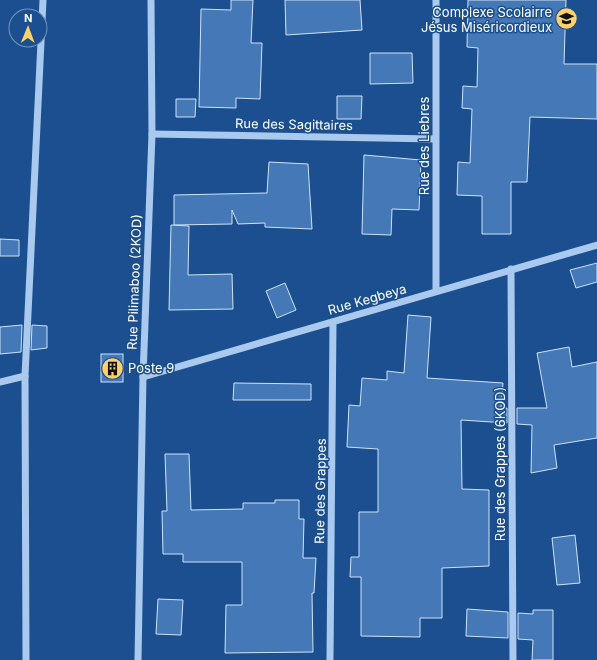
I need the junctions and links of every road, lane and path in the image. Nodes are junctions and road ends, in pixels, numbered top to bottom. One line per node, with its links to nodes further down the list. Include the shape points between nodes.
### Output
1 (43, 0): 10 (street)
2 (151, 0): 4 (street, Rue Pilimaboo (2KOD))
3 (436, 0): 5 (street, Rue des Liebres)
4 (152, 134): 5 (street, Rue des Sagittaires); 11 (street, Rue Pilimaboo (2KOD))
5 (435, 139): 8 (street, Rue des Liebres)
6 (597, 244): 7 (street, Rue Kegbeya)
7 (512, 269): 8 (street, Rue Kegbeya); 16 (street, Rue des Grappes (6KOD))
8 (436, 291): 9 (street, Rue Kegbeya)
9 (333, 322): 11 (street, Rue Kegbeya); 15 (street, Rue des Grappes)
10 (24, 376): 12 (street); 13 (street)
11 (143, 377): 14 (street, Rue Pilimaboo (2KOD))
12 (0, 382)
13 (26, 660)
14 (138, 660)
15 (330, 660)
16 (514, 660)

